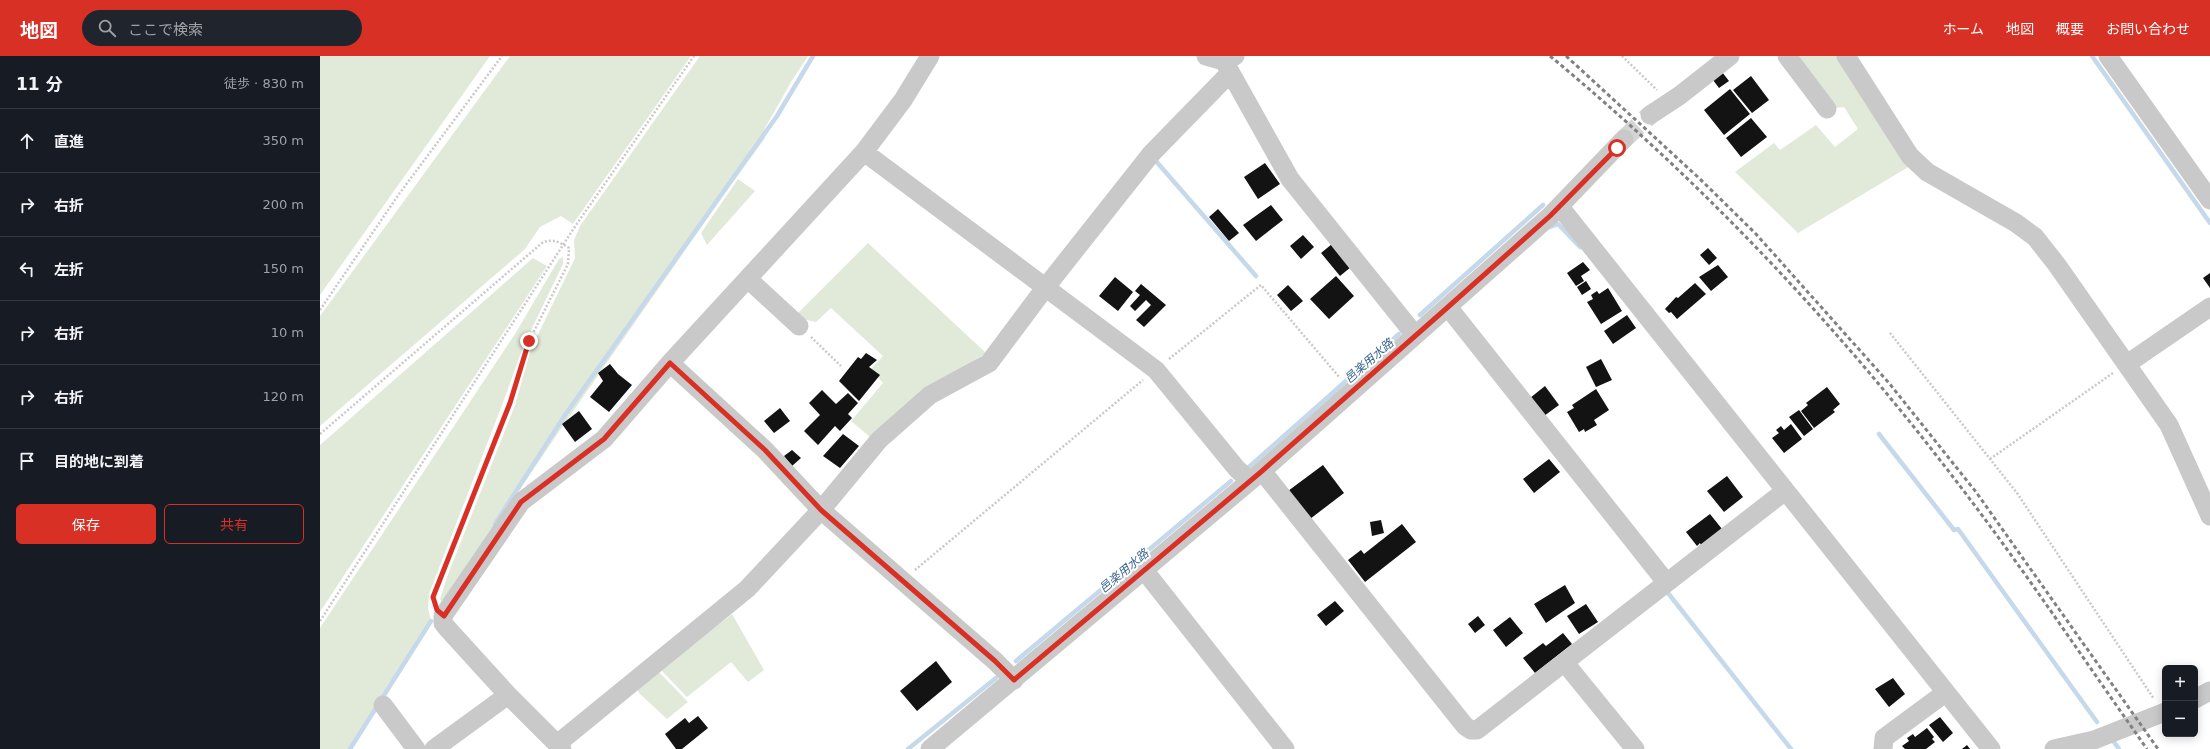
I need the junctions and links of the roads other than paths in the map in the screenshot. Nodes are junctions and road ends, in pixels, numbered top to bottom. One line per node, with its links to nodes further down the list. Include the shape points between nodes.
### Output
1 (930, 56): 11 (street)
2 (1206, 56): 7 (street)
3 (1730, 56): 9 (street)
4 (1787, 56): 8 (street)
5 (1846, 56): 21 (street, via 1910,156 1927,172 2016,223 2035,237)
6 (2108, 56): 12 (street)
7 (1230, 63): 15 (street, via 1151,154); 19 (street, via 1290,179)
8 (1827, 109)
9 (1650, 115)
10 (1624, 139): 13 (street)
11 (864, 152): 14 (street); 15 (street)
12 (2210, 200)
13 (1560, 207): 16 (street); 23 (street)
14 (748, 279): 18 (street); 20 (street)
15 (1045, 288): 22 (street, via 1156,370 1237,469); 24 (street, via 989,363 930,394 880,440)
16 (1448, 307): 19 (street); 27 (street)
17 (2210, 307): 21 (street)
18 (799, 326)
19 (1415, 335): 22 (street)
20 (670, 363): 24 (street, via 765,450); 32 (street, via 604,439 521,502 444,616 443,623 447,628)
21 (2127, 364): 25 (street, via 2169,425)
22 (1256, 476): 26 (street); 28 (street, via 1471,730 1482,727)
23 (1785, 491): 27 (street); 31 (street)
24 (821, 510): 29 (street); 36 (street, via 747,589)
25 (2210, 516)
26 (1144, 570): 29 (street); 40 (street)
27 (1666, 582): 28 (street)
28 (1565, 663): 41 (street)
29 (1014, 680): 39 (street)
30 (2210, 691): 33 (street)
31 (1945, 693): 42 (street, via 1884,738); 43 (street)
32 (508, 695): 36 (street); 38 (street)
33 (2198, 697)
34 (383, 705): 37 (street)
35 (2162, 714): 44 (street, via 2094,740)
36 (559, 747)
37 (416, 749)
38 (434, 749)
39 (930, 749)
40 (1285, 749)
41 (1635, 749)
42 (1883, 749)
43 (1991, 749)
44 (2054, 749)

